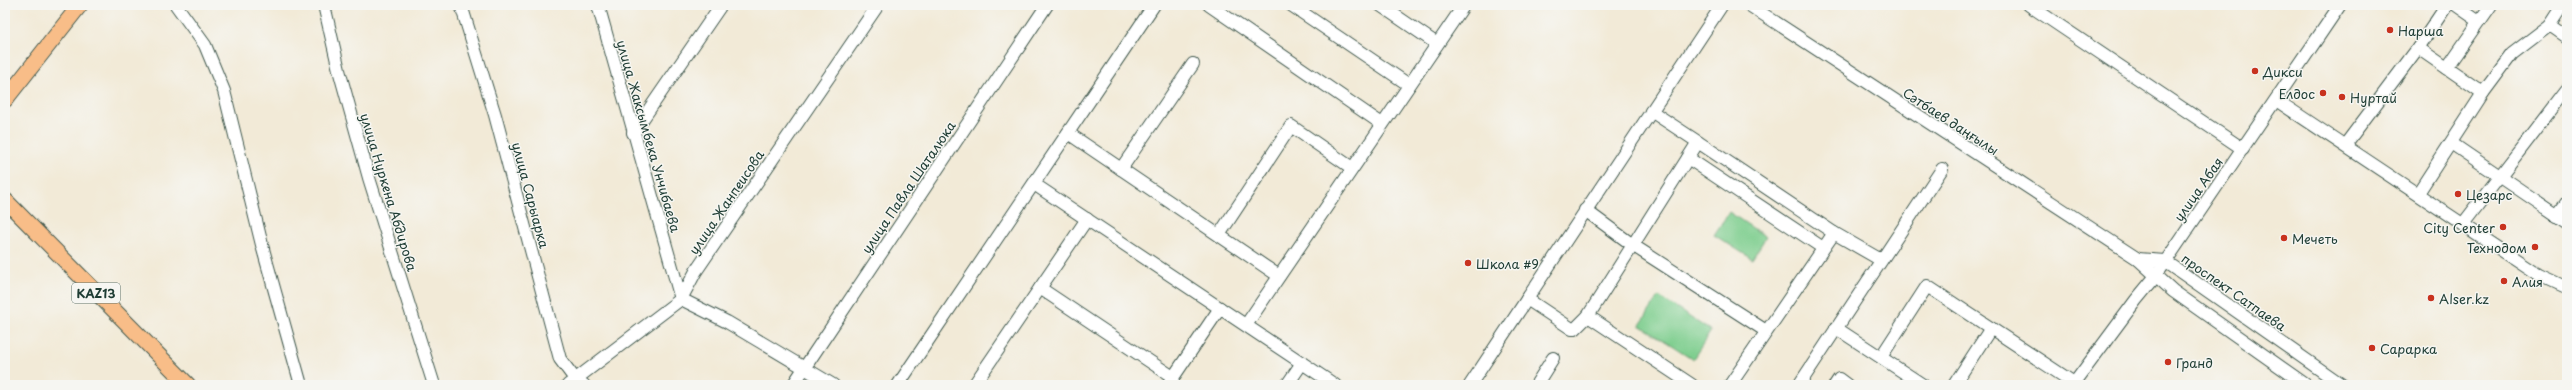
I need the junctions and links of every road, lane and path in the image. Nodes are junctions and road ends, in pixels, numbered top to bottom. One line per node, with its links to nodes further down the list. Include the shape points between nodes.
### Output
1 (80, 5): 32 (main road)
2 (176, 5): 82 (street, via 205,45 224,91 263,249)
3 (324, 5): 83 (street, улица Нуркена Абдирова, via 369,178)
4 (461, 5): 79 (street, улица Сарыарка, via 495,116 560,359)
5 (598, 5): 36 (street, улица Жаксымбека Унчибаева)
6 (721, 5): 36 (street)
7 (878, 5): 66 (street, улица Жанпеисова, via 696,271)
8 (1047, 5): 77 (street, улица Павла Шаталюка)
9 (1154, 5): 37 (street)
10 (1209, 5): 35 (street)
11 (1290, 5): 29 (street)
12 (1380, 5): 25 (street)
13 (1464, 5): 25 (street)
14 (1722, 5): 34 (street)
15 (1749, 5): 60 (street, Сәтбаев даңғылы)
16 (2029, 5): 41 (street)
17 (2340, 5): 33 (street, улица Абая)
18 (2447, 5): 26 (street)
19 (2456, 5): 22 (street)
20 (2490, 5): 22 (street)
21 (2563, 5): 23 (street)
22 (2479, 21): 28 (street)
23 (2550, 25): 24 (street); 31 (street, via 2512,54)
24 (2567, 37)
25 (1437, 44): 29 (street)
26 (2418, 48): 28 (street); 40 (street)
27 (1192, 64): 44 (street)
28 (2447, 68): 31 (street)
29 (1409, 85): 35 (street)
30 (2567, 89): 46 (street)
31 (2483, 93): 39 (street)
32 (5, 100)
33 (2276, 100): 40 (street); 41 (street, улица Абая)
34 (1651, 111): 38 (street); 51 (street)
35 (1382, 124): 43 (street)
36 (633, 133): 66 (street, улица Жаксымбека Унчибаева)
37 (1068, 133): 44 (street); 47 (street)
38 (1698, 142): 42 (street); 55 (street)
39 (2451, 142): 46 (street); 48 (street)
40 (2345, 146): 48 (street)
41 (2243, 149): 61 (street, улица Абая)
42 (1688, 158): 57 (street); 58 (street)
43 (1352, 168): 56 (street, via 1291,126); 62 (street)
44 (1121, 169): 56 (street)
45 (1942, 169): 59 (street)
46 (2500, 177): 53 (street); 54 (street)
47 (1034, 184): 52 (street); 86 (street)
48 (2418, 193): 54 (street)
49 (5, 200): 81 (main road, KAZ13)
50 (2567, 202): 53 (street)
51 (1585, 210): 57 (street); 67 (street)
52 (1087, 219): 64 (street); 68 (street)
53 (2562, 219)
54 (2463, 224): 65 (street, via 2539,275)
55 (1834, 233): 58 (street); 59 (street)
56 (1219, 235): 62 (street)
57 (1634, 246): 69 (street); 73 (street)
58 (1823, 248): 73 (street)
59 (1881, 260): 71 (street)
60 (2138, 260): 61 (street, проспект Сатпаева); 63 (street)
61 (2165, 261): 63 (street, улица Абая); 100 (street, проспект Сатпаева)
62 (1280, 276): 70 (street)
63 (2155, 277): 80 (street, улица Абая); 99 (street)
64 (1040, 288): 78 (street); 87 (street)
65 (2567, 288)
66 (681, 299): 77 (street, via 727,322); 79 (street, улица Жанпеисова)
67 (1527, 299): 69 (street, via 1572,329); 90 (street)
68 (1220, 308): 70 (street); 78 (street)
69 (1588, 316): 92 (street)
70 (1246, 325): 76 (street)
71 (1836, 328): 74 (street); 94 (street)
72 (1991, 328): 74 (street, via 1926,286); 80 (street); 98 (street)
73 (1766, 332): 93 (street)
74 (1881, 357): 97 (street)
75 (1554, 358): 91 (street)
76 (1302, 363): 88 (street); 89 (street)
77 (804, 368): 84 (street, улица Павла Шаталюка); 85 (street)
78 (1170, 381)
79 (575, 383)
80 (2074, 384)
81 (188, 385)
82 (301, 385)
83 (434, 385)
84 (792, 385)
85 (833, 385)
86 (898, 385)
87 (974, 385)
88 (1288, 385)
89 (1335, 385)
90 (1470, 385)
91 (1536, 385)
92 (1692, 385)
93 (1730, 385)
94 (1799, 385)
95 (1835, 385): 96 (street, via 1838,379)
96 (1847, 385)
97 (1923, 385)
98 (1954, 385)
99 (2306, 385)
100 (2342, 385)

